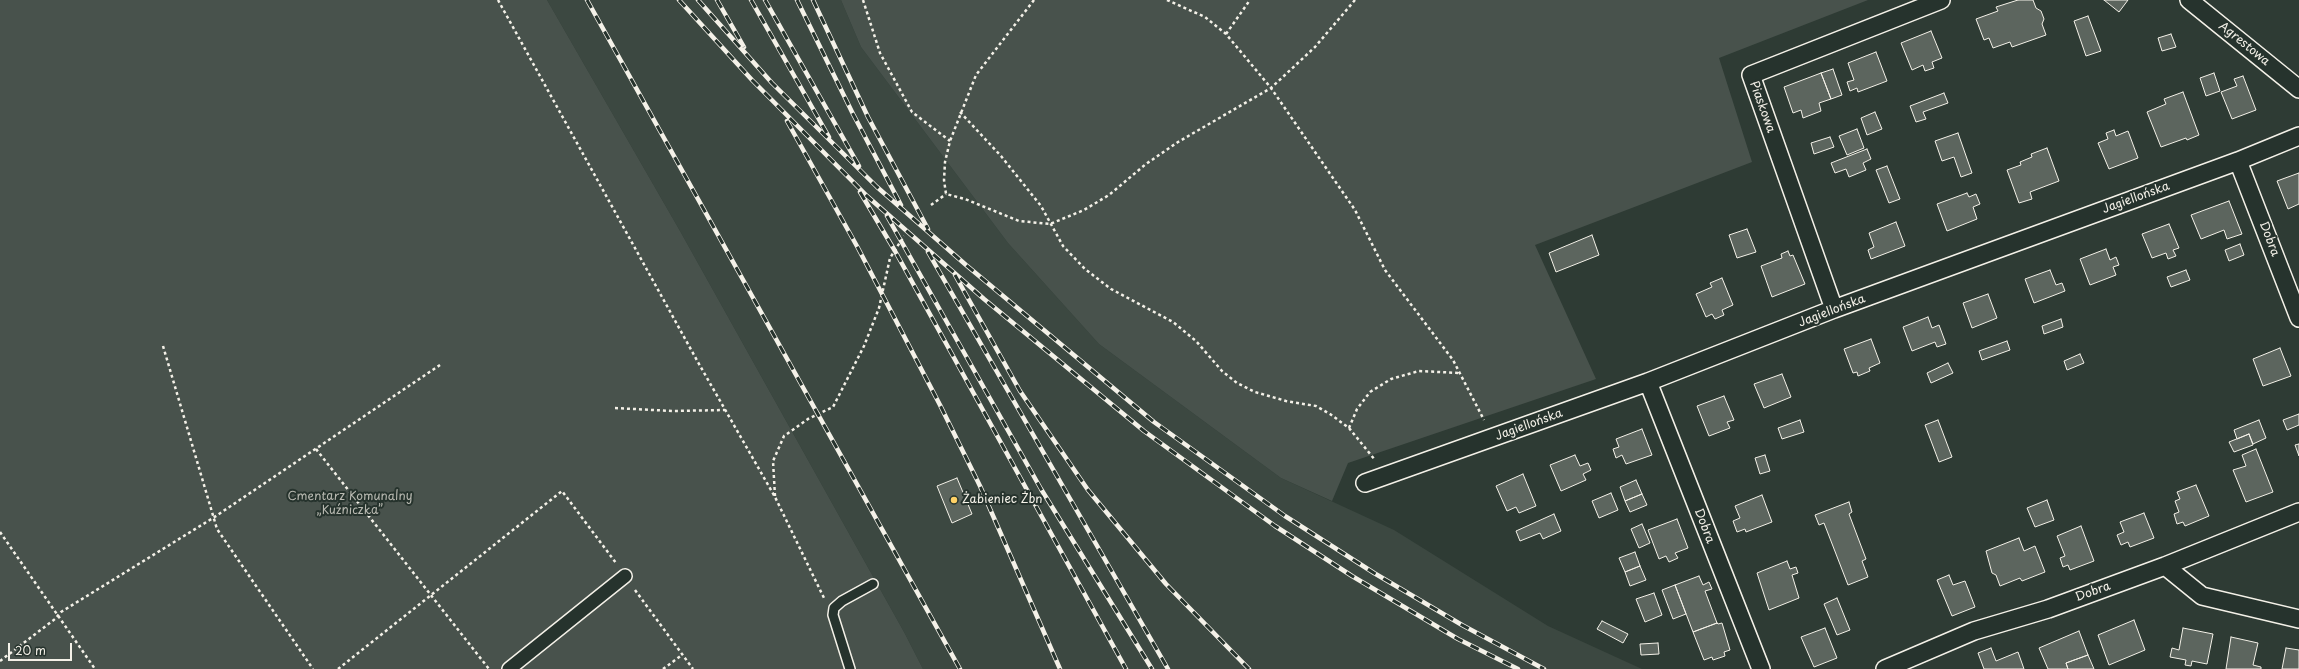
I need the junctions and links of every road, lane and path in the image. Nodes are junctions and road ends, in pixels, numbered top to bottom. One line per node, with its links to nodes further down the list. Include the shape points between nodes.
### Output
1 (498, 0): 27 (path)
2 (863, 0): 14 (path, via 880,53 912,112)
3 (1034, 0): 12 (path, via 976,75)
4 (1167, 0): 9 (path, via 1205,17)
5 (1250, 0): 9 (path)
6 (1355, 0): 10 (path, via 1314,47)
7 (1941, 0): 20 (street, Piaskowa, via 1751,75)
8 (2189, 0): 11 (street, Agrestowa)
9 (1226, 34): 10 (path)
10 (1271, 88): 18 (path, via 1178,142 1146,164 1109,195 1084,210); 24 (path, via 1355,210 1385,270 1453,360)
11 (2299, 89)
12 (960, 112): 14 (path); 18 (path, via 1002,156 1041,206)
13 (2299, 136): 15 (street, Jagiellońska)
14 (950, 141): 16 (path, via 945,162)
15 (2238, 160): 20 (street, Jagiellońska); 21 (street, Dobra)
16 (946, 194): 17 (path); 18 (path, via 1019,221)
17 (931, 205)
18 (1050, 224): 28 (path, via 1063,246 1085,269 1111,289 1174,322 1237,383 1255,392 1316,406)
19 (904, 236): 34 (path, via 890,258 880,308 833,407 808,419 784,436 773,461)
20 (1834, 310): 25 (street, Jagiellońska)
21 (2299, 318)
22 (163, 346): 36 (path)
23 (440, 365): 30 (path)
24 (1459, 373): 28 (path, via 1419,371 1391,379 1370,392 1357,409); 29 (path)
25 (1648, 382): 29 (street, Jagiellońska); 54 (street, Dobra)
26 (615, 408): 27 (path)
27 (725, 410): 34 (path)
28 (1349, 428): 31 (path)
29 (1494, 438): 31 (street, Jagiellońska)
30 (316, 449): 36 (path); 41 (path)
31 (1388, 473): 32 (street, Jagiellońska)
32 (1365, 483)
33 (562, 491): 41 (path)
34 (775, 497): 42 (path)
35 (2299, 512): 38 (street, Dobra)
36 (213, 518): 43 (path); 48 (path, via 217,529)
37 (0, 532): 43 (path)
38 (2165, 566): 44 (street, via 2202,596); 55 (street, Dobra, via 2048,609 1974,631)
39 (625, 576): 51 (street)
40 (873, 584): 42 (lane, via 842,601 834,608)
41 (432, 595): 49 (path); 50 (path)
42 (833, 615): 53 (lane)
43 (58, 616): 46 (path); 47 (path)
44 (2299, 619)
45 (682, 655): 52 (path)
46 (0, 660)
47 (95, 669)
48 (313, 669)
49 (338, 669)
50 (489, 669)
51 (509, 669)
52 (663, 669)
53 (850, 669)
54 (1761, 669)
55 (1885, 669)

